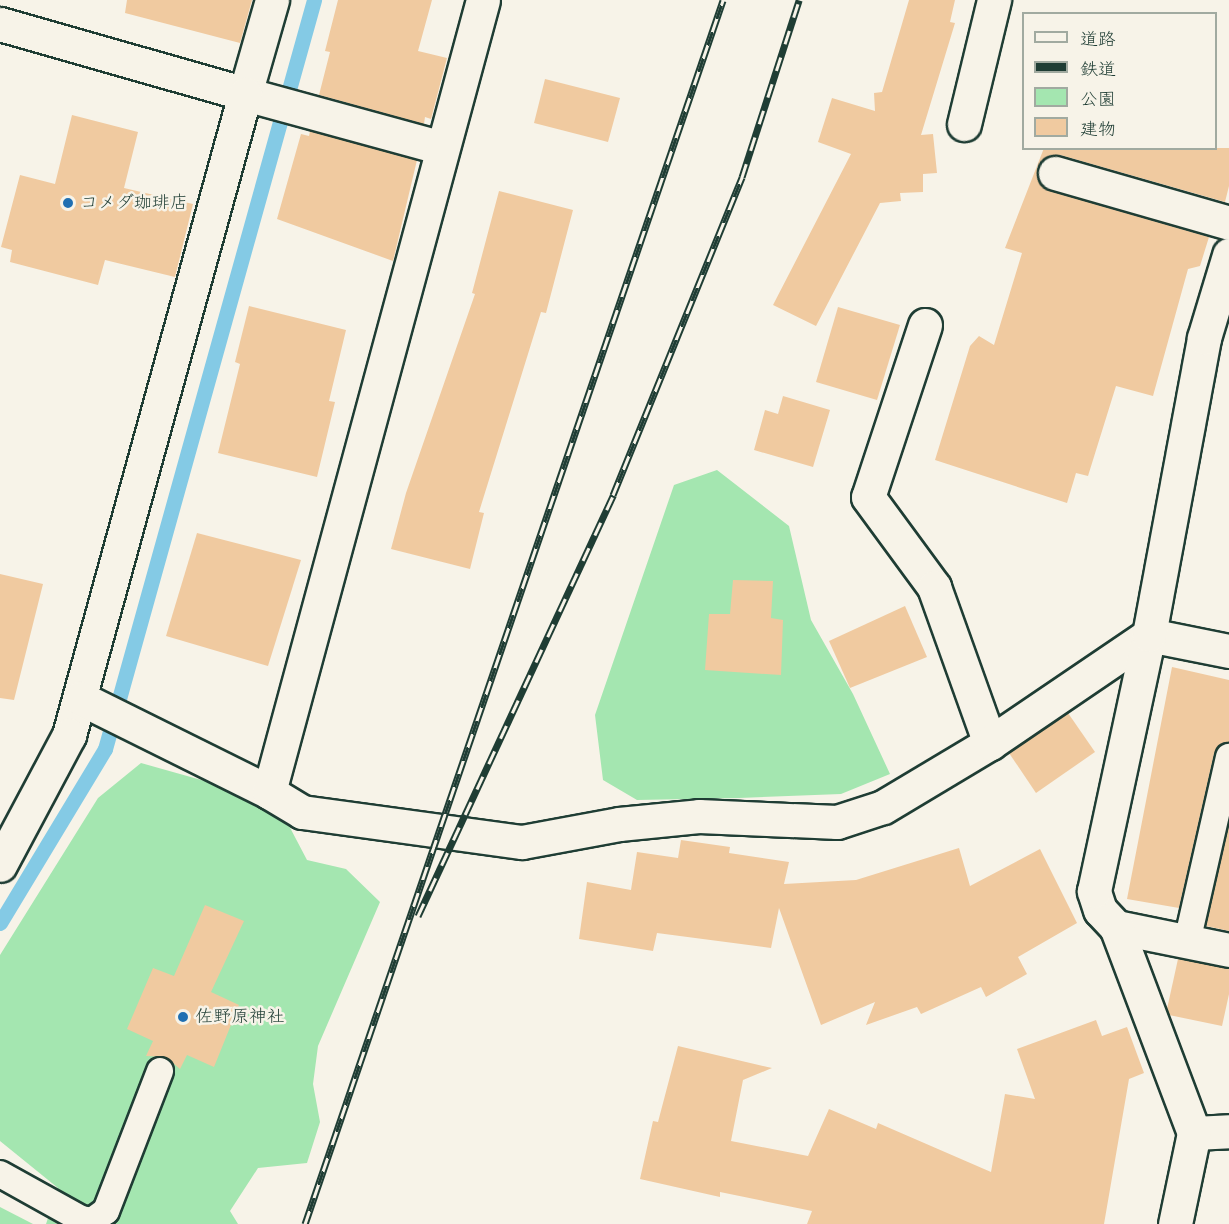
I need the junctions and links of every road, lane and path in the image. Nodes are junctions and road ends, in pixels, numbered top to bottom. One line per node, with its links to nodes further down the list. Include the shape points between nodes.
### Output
1 (272, 0): 5 (street)
2 (483, 0): 7 (street)
3 (994, 0): 6 (street)
4 (0, 24): 5 (street)
5 (254, 96): 7 (street); 15 (street)
6 (964, 124)
7 (442, 148): 18 (street)
8 (1055, 173): 9 (street)
9 (1229, 222)
10 (1229, 255): 12 (street)
11 (925, 325): 16 (street, via 868,498 934,587)
12 (1216, 341): 13 (street)
13 (1149, 635): 14 (street); 16 (street); 20 (street, via 1094,891 1100,910)
14 (1229, 651)
15 (90, 703): 18 (street); 19 (street)
16 (990, 743): 18 (street, via 883,807 837,822 699,816 619,824 522,842 302,812)
17 (1229, 757): 21 (lane)
18 (269, 792)
19 (0, 865)
20 (1116, 927): 21 (street); 25 (street)
21 (1187, 942): 22 (street)
22 (1229, 950)
23 (160, 1071): 26 (lane, via 106,1211 92,1221 81,1219)
24 (1229, 1131): 25 (street)
25 (1194, 1133): 27 (street)
26 (0, 1174)
27 (1175, 1224)

